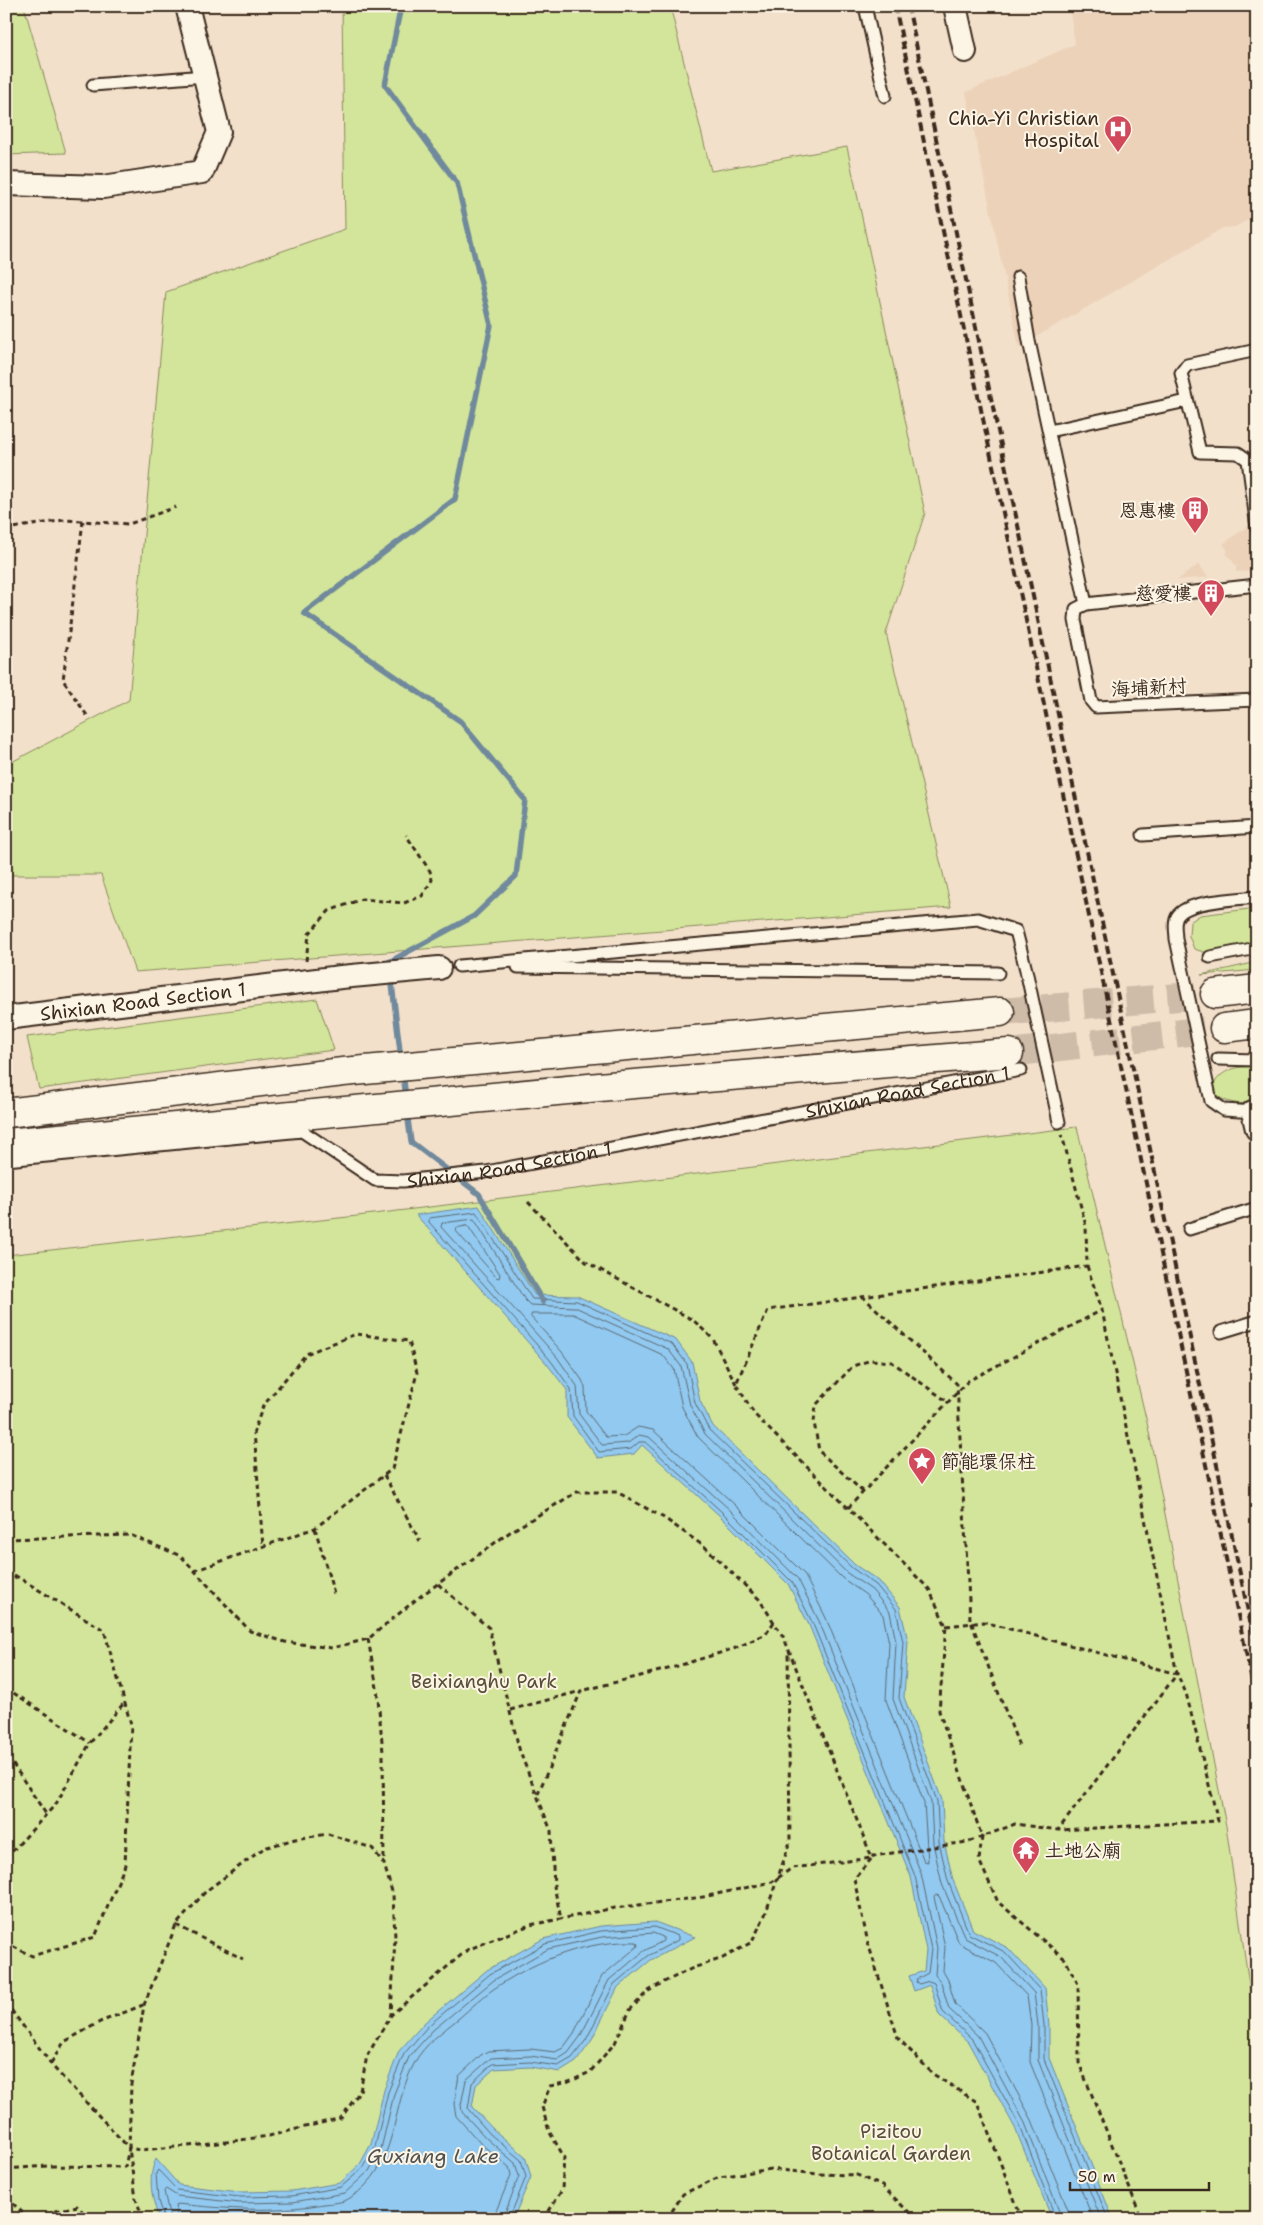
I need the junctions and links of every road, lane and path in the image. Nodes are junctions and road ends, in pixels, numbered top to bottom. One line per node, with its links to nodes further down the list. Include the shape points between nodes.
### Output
1 (187, 6): 5 (street)
2 (865, 6): 7 (lane)
3 (955, 6): 4 (street)
4 (964, 51)
5 (205, 76): 6 (lane); 8 (street, via 219,132 202,172 102,187)
6 (93, 85)
7 (885, 96)
8 (6, 184)
9 (1018, 277): 12 (lane)
10 (1257, 350): 11 (lane, via 1186,365 1182,373)
11 (1187, 401): 12 (lane); 13 (lane, via 1200,452 1238,453)
12 (1049, 431): 19 (lane)
13 (1252, 459): 16 (lane)
14 (176, 507): 15 (path, via 129,524)
15 (83, 521): 17 (path, via 65,520); 21 (path, via 63,680)
16 (1256, 523)
17 (6, 529)
18 (1257, 585): 19 (lane)
19 (1086, 604): 20 (lane, 海埔新村, via 1076,609 1075,620 1091,701 1096,707)
20 (1257, 700)
21 (88, 717)
22 (1257, 827): 24 (lane)
23 (406, 835): 30 (path, via 430,871 432,880 422,896 404,902 362,900 329,910 309,934)
24 (1143, 835)
25 (1257, 897): 41 (lane, via 1190,905 1176,920 1176,939 1211,1101 1224,1110)
26 (1257, 948): 27 (lane)
27 (1210, 958)
28 (449, 967): 29 (lane, Shixian Road Section 1); 30 (street, Shixian Road Section 1); 42 (lane, via 978,919 1016,931)
29 (998, 973)
30 (304, 982): 34 (street, Shixian Road Section 1)
31 (1257, 989): 32 (street)
32 (1215, 994)
33 (1000, 1012): 40 (street, via 343,1072)
34 (6, 1018)
35 (1257, 1024): 36 (street)
36 (1224, 1028)
37 (1218, 1059): 38 (lane)
38 (1257, 1060)
39 (1015, 1061): 43 (street, Shixian Road Section 1, via 474,1098); 43 (lane, Shixian Road Section 1, via 486,1172 403,1181 375,1180 302,1131)
40 (7, 1111): 43 (street)
41 (1255, 1117)
42 (1059, 1122): 47 (path, via 1086,1226)
43 (10, 1149)
44 (528, 1202): 52 (path, via 586,1262 693,1320 713,1339)
45 (1257, 1208): 46 (lane)
46 (1189, 1229)
47 (1087, 1266): 48 (path); 49 (path)
48 (861, 1296): 52 (path, via 768,1310); 77 (path, via 957,1384 970,1619)
49 (1102, 1310): 53 (path, via 968,1381); 71 (path)
50 (1257, 1321): 51 (lane)
51 (1221, 1332)
52 (736, 1384): 56 (path, via 755,1415)
53 (948, 1402): 55 (path); 55 (path, via 892,1362 871,1360 853,1366 816,1404 814,1422 820,1451)
54 (384, 1475): 57 (path); 59 (path); 60 (path, via 392,1469 417,1373 409,1341 356,1334 306,1354 264,1406 254,1431)
55 (863, 1492): 56 (path)
56 (848, 1508): 68 (path, via 930,1589)
57 (315, 1528): 60 (path); 66 (path)
58 (6, 1539): 61 (path, via 130,1536 181,1556)
59 (420, 1541)
60 (263, 1547): 61 (path)
61 (194, 1571): 69 (path, via 250,1631 285,1642 332,1648)
62 (6, 1572): 63 (path)
63 (16, 1576): 64 (path); 74 (path, via 104,1630)
64 (6, 1583)
65 (438, 1584): 67 (path, via 510,1532 577,1492 617,1492 664,1518 706,1547 759,1599); 69 (path); 75 (path, via 489,1628)
66 (334, 1594)
67 (774, 1622): 70 (path); 73 (path, via 766,1634 736,1648)
68 (946, 1626): 71 (path, via 984,1622); 82 (path, via 939,1711)
69 (368, 1639): 85 (path, via 383,1752)
70 (788, 1648): 84 (path); 86 (path, via 790,1842)
71 (1178, 1674): 81 (path); 81 (path, via 1186,1693 1218,1821)
72 (6, 1688): 76 (path)
73 (581, 1691): 75 (path); 79 (path)
74 (125, 1703): 76 (path); 89 (path, via 131,1725 125,1865 96,1937 32,1956)
75 (510, 1710): 79 (path, via 520,1752)
76 (90, 1743): 80 (path, via 56,1804)
77 (1019, 1746)
78 (6, 1759): 80 (path, via 10,1760)
79 (538, 1794): 87 (path, via 551,1831 554,1886)
80 (46, 1814): 83 (path)
81 (1058, 1830): 82 (path, via 1015,1824)
82 (982, 1836): 84 (path, via 966,1842); 106 (path, via 979,1860 998,1902 1065,1959 1078,1984 1079,2064)
83 (6, 1858)
84 (872, 1858): 86 (path, via 792,1868); 105 (path, via 854,1879 868,1943 898,2038 933,2074 977,2102)
85 (384, 1864): 88 (path, via 372,1848 328,1834 264,1848 206,1891); 93 (path, via 393,1894 395,1938)
86 (775, 1880): 87 (path, via 703,1897 615,1908); 102 (path, via 765,1915 752,1942 647,1992 630,2010 615,2043 590,2072 570,2082 550,2086 542,2107 549,2131 564,2157 562,2190)
87 (561, 1919): 93 (path, via 530,1925 467,1950)
88 (176, 1925): 90 (path); 92 (path)
89 (6, 1943)
90 (242, 1959)
91 (6, 2003): 94 (path)
92 (144, 2005): 94 (path, via 100,2022 64,2042); 95 (path, via 131,2084)
93 (391, 2015): 95 (path, via 367,2056 360,2091 341,2118 269,2136 167,2148)
94 (51, 2064): 95 (path)
95 (129, 2148): 96 (path, via 125,2167); 101 (path, via 136,2199)
96 (6, 2168)
97 (6, 2197): 98 (path)
98 (29, 2219)
99 (51, 2219): 100 (path, via 56,2211 77,2206)
100 (90, 2219)
101 (143, 2219)
102 (544, 2219)
103 (667, 2219): 104 (path, via 683,2194 719,2177 771,2169 857,2175 882,2186)
104 (916, 2219)
105 (1022, 2219)
106 (1142, 2219)

